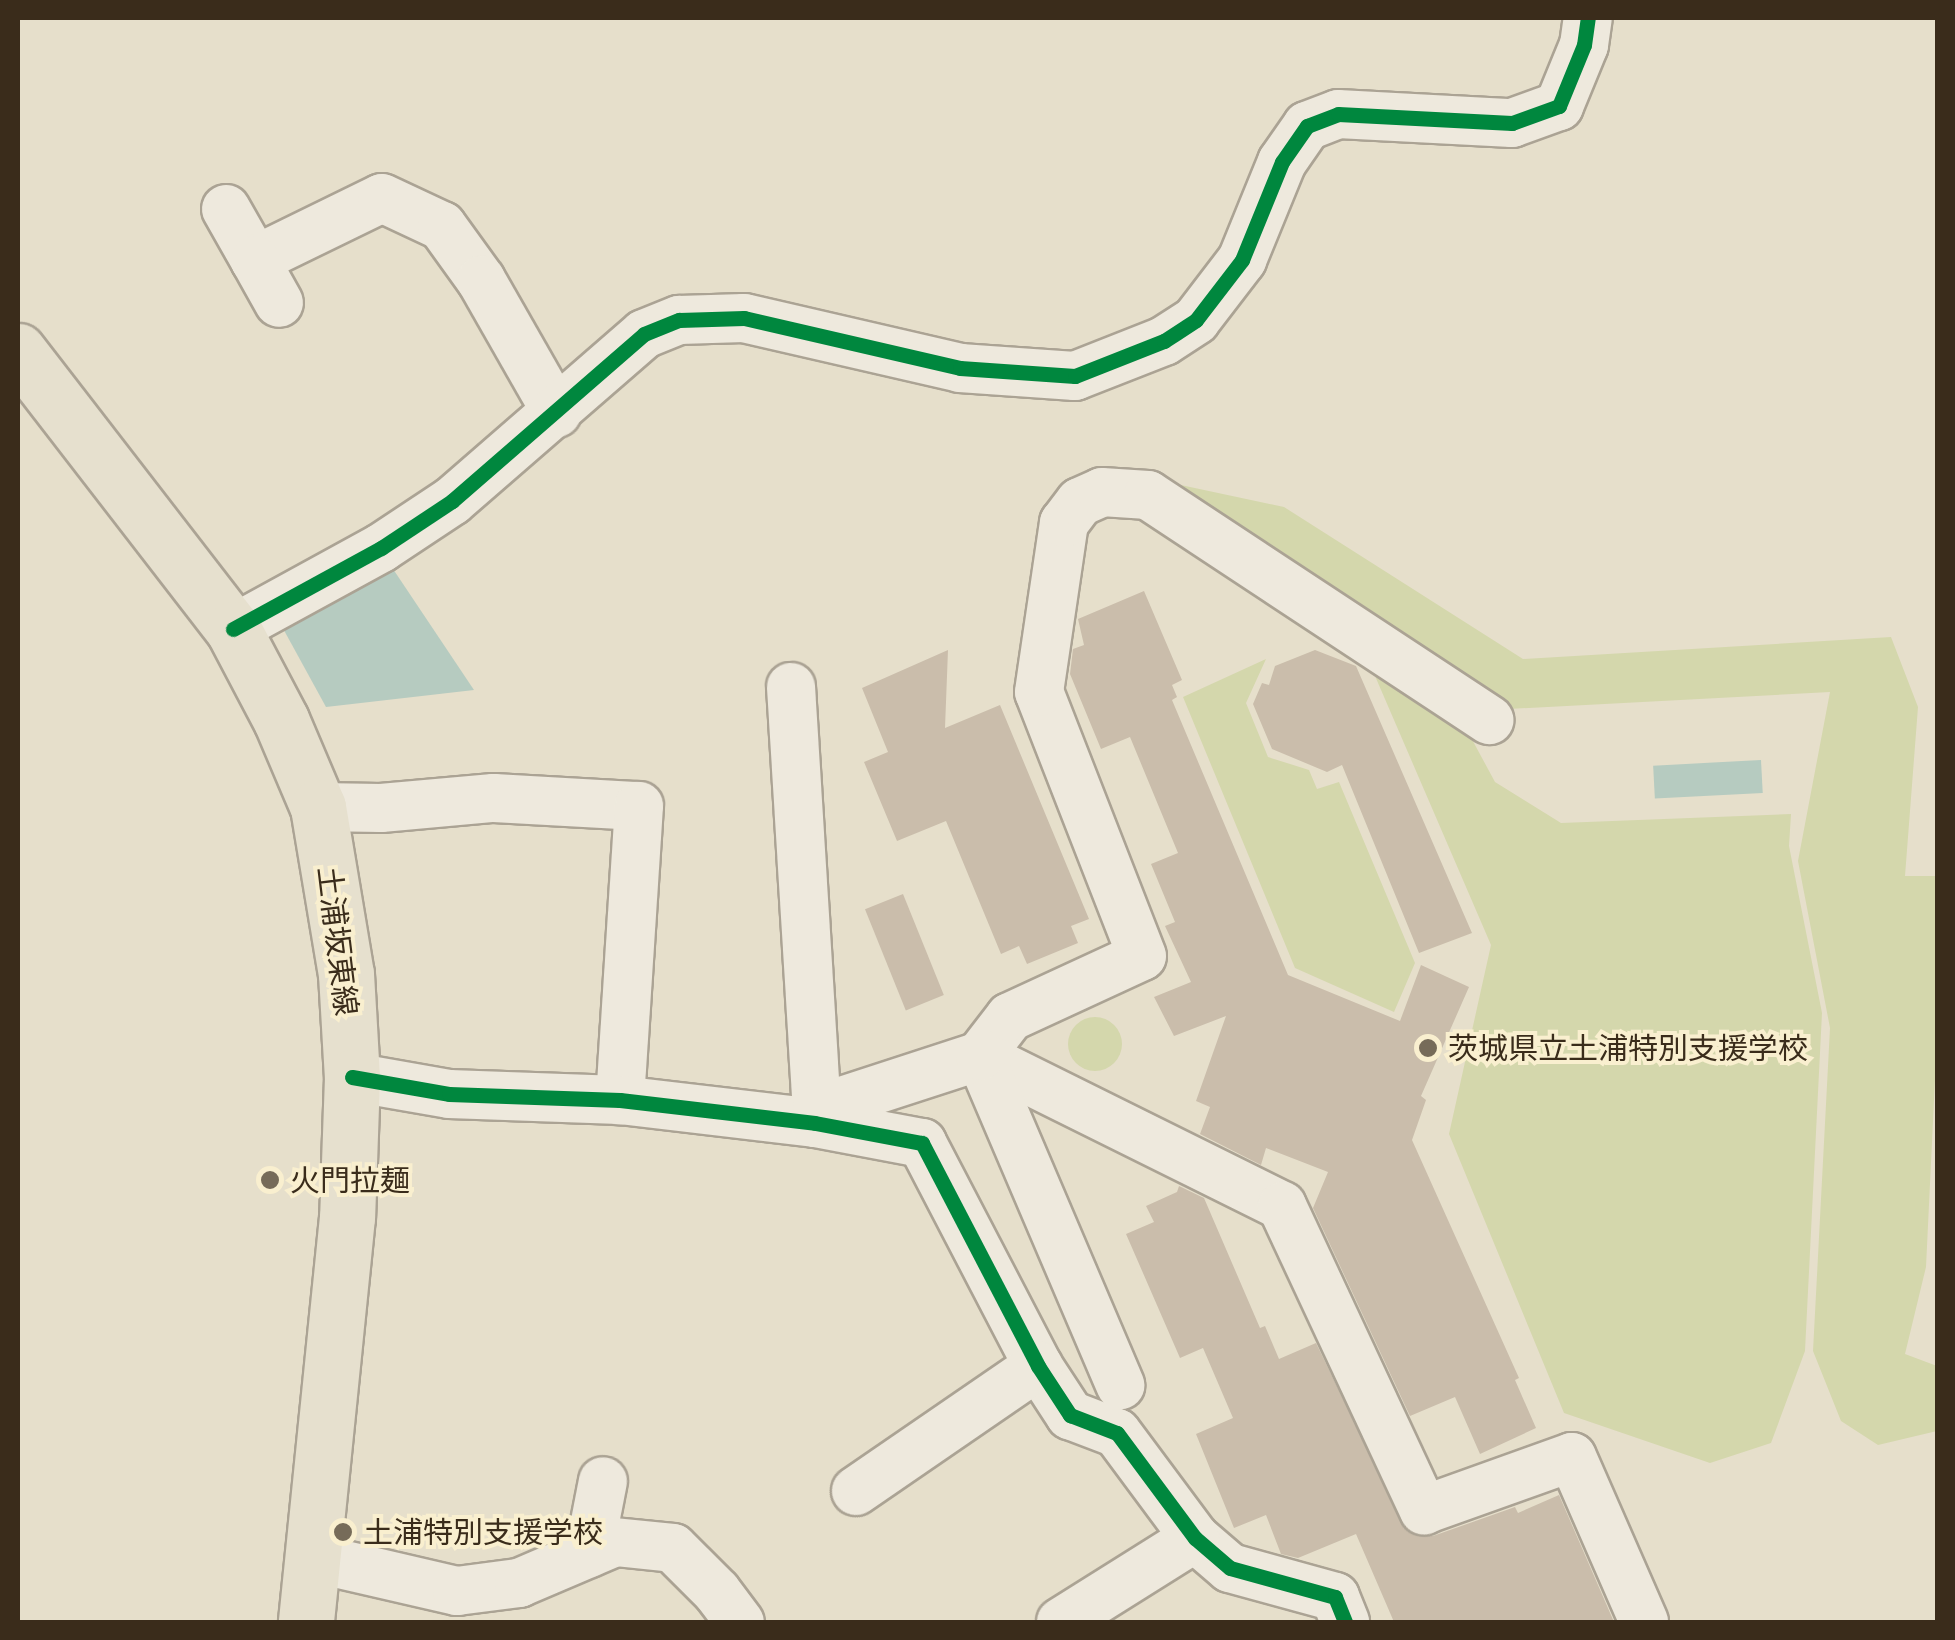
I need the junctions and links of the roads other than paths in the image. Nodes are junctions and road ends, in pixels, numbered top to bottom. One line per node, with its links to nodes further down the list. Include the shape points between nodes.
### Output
1 (1588, 18): 6 (street, via 1559,106 1512,124 1338,114 1307,126 1282,162 1242,260 1196,320 1164,341 1075,376 960,368 744,318 679,320 644,334)
2 (226, 209): 3 (street)
3 (255, 260): 4 (street); 6 (street, via 382,198 442,226)
4 (279, 303)
5 (18, 351): 7 (main road, 土浦坂東線)
6 (557, 413): 7 (street, via 424,520)
7 (233, 629): 10 (main road, 土浦坂東線)
8 (791, 687): 14 (street)
9 (1489, 720): 11 (street, via 1148,495 1102,492 1080,502 1064,522 1040,692 1142,956 1010,1017)
10 (318, 808): 12 (main road, 土浦坂東線, via 346,974); 13 (street, via 494,798 640,806)
11 (980, 1056): 14 (street); 16 (street); 26 (street, via 1282,1206 1424,1510 1572,1457)
12 (352, 1077): 13 (street, via 450,1094); 21 (main road, 土浦坂東線, via 346,1217)
13 (620, 1100): 14 (street)
14 (816, 1116): 15 (street, via 922,1143)
15 (1038, 1366): 18 (street); 19 (street, via 1070,1415 1117,1432)
16 (1120, 1385)
17 (603, 1481): 20 (street)
18 (856, 1491)
19 (1195, 1538): 24 (street); 25 (street, via 1230,1568 1335,1597)
20 (589, 1553): 21 (street, via 518,1583 457,1591); 22 (street, via 615,1542 672,1548)
21 (314, 1558): 23 (main road, 土浦坂東線)
22 (727, 1612)
23 (306, 1622)
24 (1061, 1622)
25 (1345, 1622)
26 (1644, 1622)

